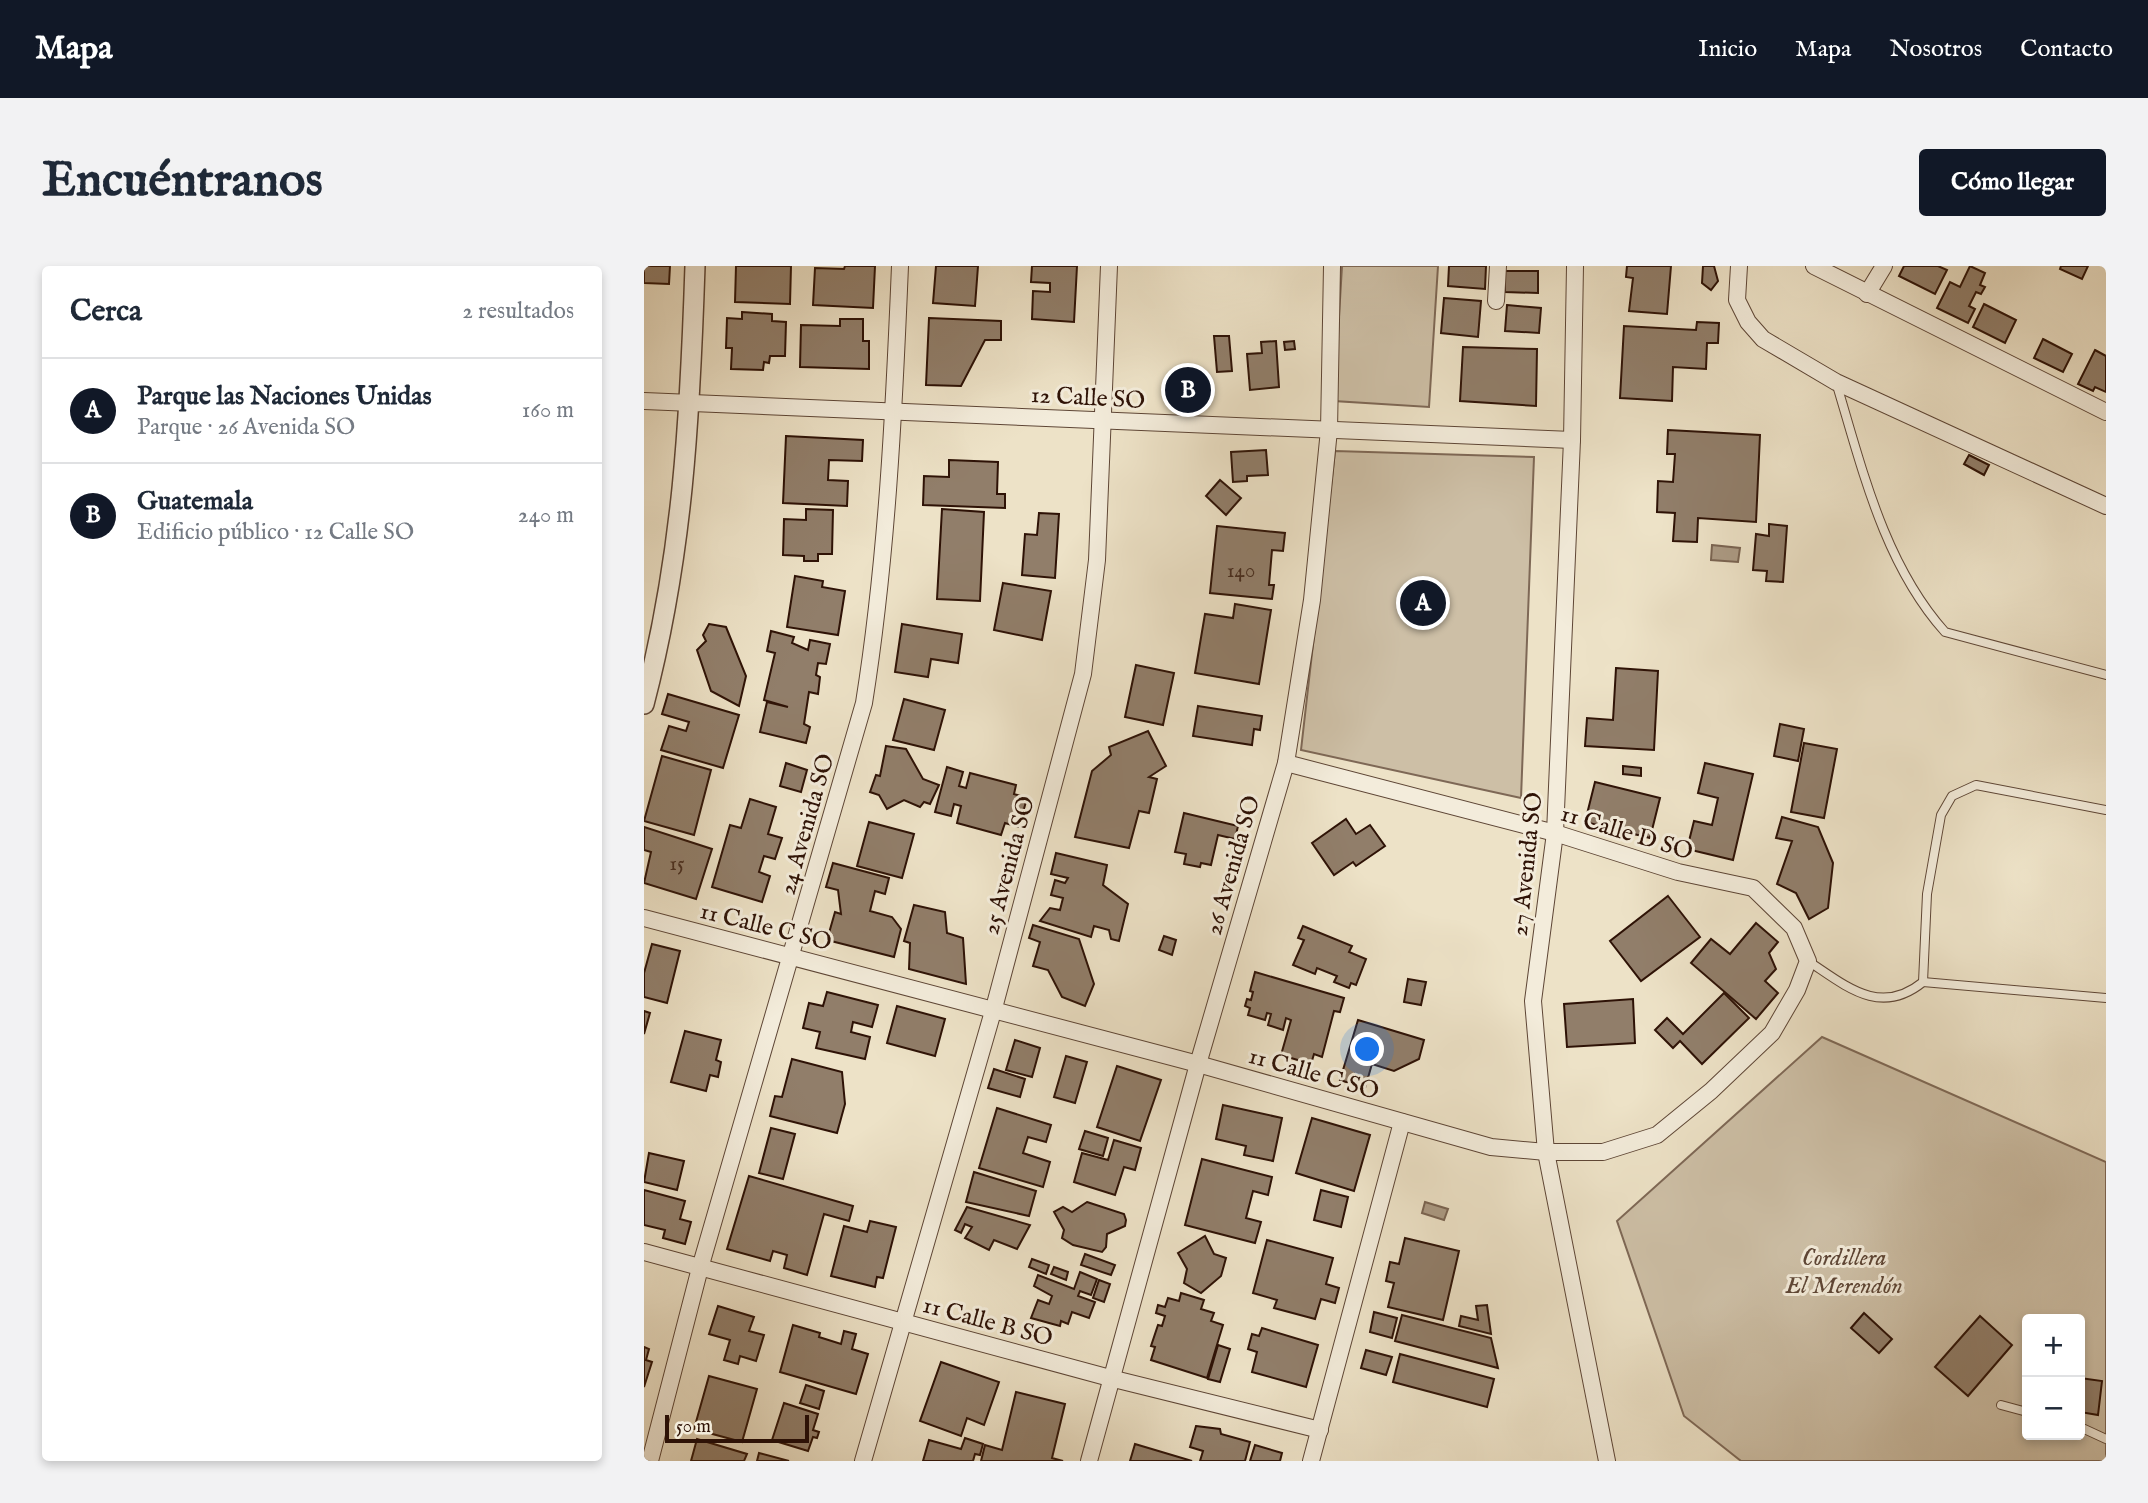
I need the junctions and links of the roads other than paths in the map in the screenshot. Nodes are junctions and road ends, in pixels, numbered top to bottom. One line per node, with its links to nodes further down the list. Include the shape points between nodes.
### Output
1 (695, 266): 14 (street)
2 (900, 266): 15 (street, 24 Avenida SO)
3 (1109, 266): 17 (street, 25 Avenida SO)
4 (1332, 266): 18 (street, 26 Avenida SO)
5 (1498, 266): 11 (street)
6 (1575, 266): 19 (street, 27 Avenida SO)
7 (1739, 266): 12 (street, via 1737,300 1763,340)
8 (1884, 266): 10 (street)
9 (1820, 268): 10 (street)
10 (1867, 293): 16 (street)
11 (1496, 301)
12 (1836, 382): 20 (street); 21 (lane, via 1867,484 1897,560 1945,632)
13 (644, 401): 14 (street, 12 Calle SO)
14 (690, 404): 15 (street, 12 Calle SO); 22 (street, via 675,560)
15 (894, 410): 17 (street, 12 Calle SO); 27 (street, 24 Avenida SO, via 880,607 864,703)
16 (2106, 412)
17 (1102, 421): 18 (street, 12 Calle SO); 31 (street, 25 Avenida SO, via 1097,560 1083,674)
18 (1329, 430): 19 (street, 12 Calle SO); 23 (street, 26 Avenida SO, via 1312,600)
19 (1572, 440): 25 (street, 27 Avenida SO)
20 (2106, 506)
21 (2106, 676)
22 (644, 704)
23 (1286, 763): 25 (street, 11 Calle D SO); 32 (street, 26 Avenida SO)
24 (2106, 810): 29 (lane, via 1976,785 1952,796 1941,815 1927,894)
25 (1555, 833): 28 (street, 11 Calle D SO, via 1678,872 1753,888 1794,928); 34 (street, 27 Avenida SO, via 1533,1001)
26 (644, 918): 27 (street, 11 Calle C SO)
27 (792, 956): 31 (street, 11 Calle C SO); 36 (street, 24 Avenida SO)
28 (1808, 961): 29 (lane, via 1857,993 1885,999 1911,992); 34 (street, 11 Calle C SO, via 1772,1033 1657,1135 1603,1152)
29 (1923, 982): 30 (lane)
30 (2106, 998)
31 (994, 1009): 32 (street, 11 Calle C SO); 37 (street, 25 Avenida SO)
32 (1198, 1063): 33 (street, 11 Calle C SO); 38 (street, 26 Avenida SO)
33 (1402, 1122): 34 (street, 11 Calle C SO, via 1491,1147); 42 (street)
34 (1546, 1152): 48 (street, 27 Avenida SO)
35 (644, 1252): 36 (street, 11 Calle B SO)
36 (700, 1268): 37 (street, 11 Calle B SO); 44 (street, 24 Avenida SO)
37 (905, 1321): 38 (street, 11 Calle B SO); 45 (street, 25 Avenida SO)
38 (1110, 1378): 42 (street, 11 Calle B SO); 46 (street, 26 Avenida SO)
39 (2001, 1405): 40 (lane)
40 (2022, 1411)
41 (2085, 1429): 43 (lane)
42 (1320, 1430): 47 (street)
43 (2106, 1438)
44 (650, 1461)
45 (863, 1461)
46 (1089, 1461)
47 (1311, 1461)
48 (1607, 1461)

